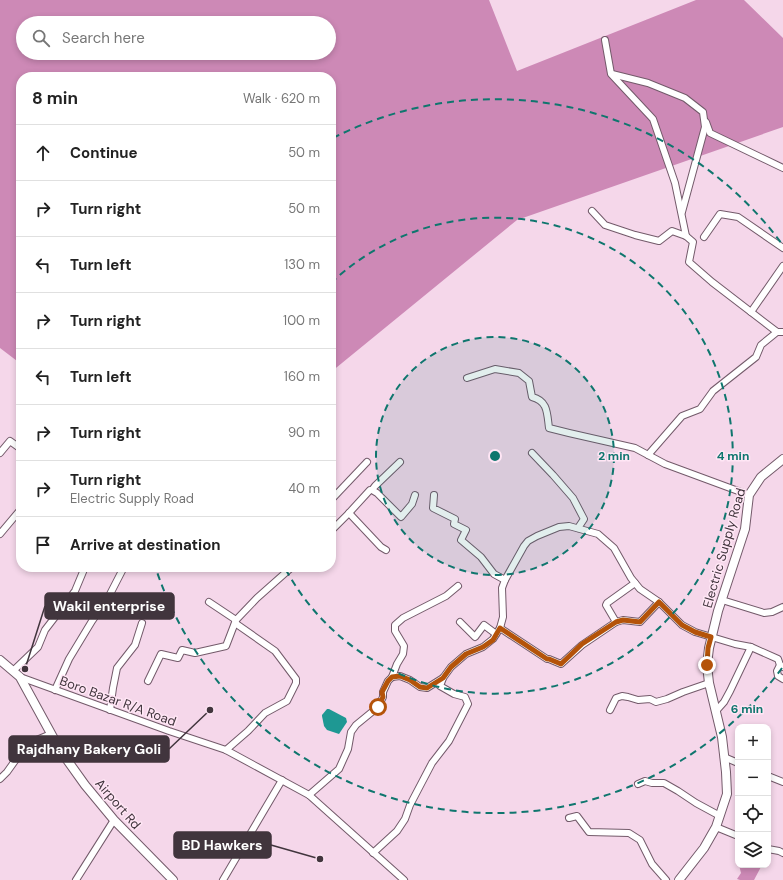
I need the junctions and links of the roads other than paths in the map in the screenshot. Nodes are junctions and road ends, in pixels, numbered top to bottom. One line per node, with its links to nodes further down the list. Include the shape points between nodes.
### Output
1 (605, 40): 2 (street)
2 (611, 74): 3 (street, via 648,83 685,98); 6 (street, via 653,119 675,183)
3 (703, 112): 4 (street, via 710,133); 6 (street, via 705,127)
4 (783, 168)
5 (592, 211): 7 (street, via 605,225 635,235 659,241 672,231)
6 (682, 214): 7 (street)
7 (686, 236): 11 (street, via 693,242 689,262)
8 (704, 237): 9 (street, via 720,214 738,217)
9 (783, 248)
10 (783, 266): 11 (street)
11 (750, 312): 12 (street)
12 (780, 332): 17 (street, via 761,345 756,357 713,391 700,409 682,416)
13 (467, 378): 17 (street, via 495,369 519,373 529,380 532,397 540,399 546,409 549,428 635,448)
14 (16, 445): 15 (street, via 10,441)
15 (0, 453)
16 (532, 453): 29 (street, via 573,498 584,519)
17 (648, 455): 25 (street, via 665,464)
18 (783, 459): 25 (main road, Electric Supply Road, via 761,477)
19 (367, 462): 22 (street)
20 (400, 462): 21 (street)
21 (372, 490): 23 (street, via 401,517 412,504); 26 (street)
22 (336, 493)
23 (415, 495)
24 (434, 495): 35 (street, via 433,508 456,519 454,524 466,530 461,540 481,557 494,574)
25 (749, 495): 38 (main road, Electric Supply Road, via 745,529)
26 (349, 513): 28 (street); 31 (street)
27 (16, 515): 30 (street)
28 (336, 526)
29 (578, 528): 35 (street, via 559,527 528,542); 36 (street, via 598,534 614,548)
30 (0, 534)
31 (386, 550)
32 (83, 572): 52 (street, via 75,591 45,630 38,647)
33 (121, 572): 59 (street, via 69,660)
34 (286, 572): 42 (street, via 257,598)
35 (505, 580): 46 (street, via 502,588 503,618)
36 (635, 583): 40 (street); 44 (street, via 606,605)
37 (458, 586): 54 (street, via 446,596 395,624 395,631 404,646)
38 (722, 600): 41 (street, via 764,613); 48 (main road, Electric Supply Road)
39 (209, 602): 42 (street)
40 (659, 602): 44 (street, via 640,622); 48 (street, via 682,625)
41 (783, 607)
42 (236, 622): 57 (street, via 226,646 195,654 182,650 178,658 161,654); 64 (street, via 275,651 296,679 296,683 287,701 266,713)
43 (460, 622): 47 (street, via 475,637 484,625)
44 (616, 622): 46 (street, via 582,644 561,664 547,659)
45 (142, 623): 60 (street, via 135,645 117,668)
46 (500, 628): 47 (street)
47 (496, 634): 55 (street, via 493,640 483,647 466,654)
48 (711, 637): 49 (street); 58 (main road, Electric Supply Road, via 707,665)
49 (751, 647): 51 (street, via 778,659); 62 (street, via 730,691)
50 (0, 660): 52 (main road, Airport Rd)
51 (782, 666): 56 (street, via 778,676)
52 (13, 671): 53 (main road, Airport Rd)
53 (20, 677): 59 (street, Boro Bazar R/A Road); 63 (main road, Airport Rd)
54 (392, 677): 55 (street, via 400,676 427,688); 72 (street, via 382,692 383,697 378,707 356,724 351,732 348,749 339,769)
55 (443, 678): 79 (street, via 440,686 465,697 468,704 450,741 432,763 405,819 397,831)
56 (783, 679)
57 (148, 680)
58 (709, 683): 61 (street, via 656,702 622,696 616,698); 62 (main road, Electric Supply Road)
59 (55, 690): 60 (street, Boro Bazar R/A Road)
60 (110, 710): 64 (street, Boro Bazar R/A Road)
61 (610, 710)
62 (716, 712): 65 (main road, Electric Supply Road)
63 (50, 734): 68 (street, via 27,744); 75 (main road, Airport Rd, via 85,786)
64 (226, 750): 69 (street, Boro Bazar R/A Road)
65 (724, 757): 66 (street); 73 (main road, Electric Supply Road, via 727,794)
66 (735, 762)
67 (771, 777): 70 (street)
68 (0, 779)
69 (282, 780): 72 (street, Boro Bazar R/A Road); 83 (street)
70 (783, 782)
71 (638, 784): 73 (street, via 646,781 664,783)
72 (309, 795): 79 (street, Boro Bazar R/A Road)
73 (720, 816): 76 (main road, Electric Supply Road)
74 (569, 818): 85 (street, via 577,816 589,832 629,833 640,840 652,864)
75 (114, 820): 81 (street); 82 (main road, Airport Rd)
76 (716, 827): 77 (street); 86 (main road, Electric Supply Road, via 704,848)
77 (735, 835)
78 (771, 850): 80 (street)
79 (373, 853): 84 (street, Boro Bazar R/A Road)
80 (783, 853)
81 (76, 880)
82 (173, 880)
83 (223, 880)
84 (404, 880)
85 (666, 880)
86 (679, 880)

